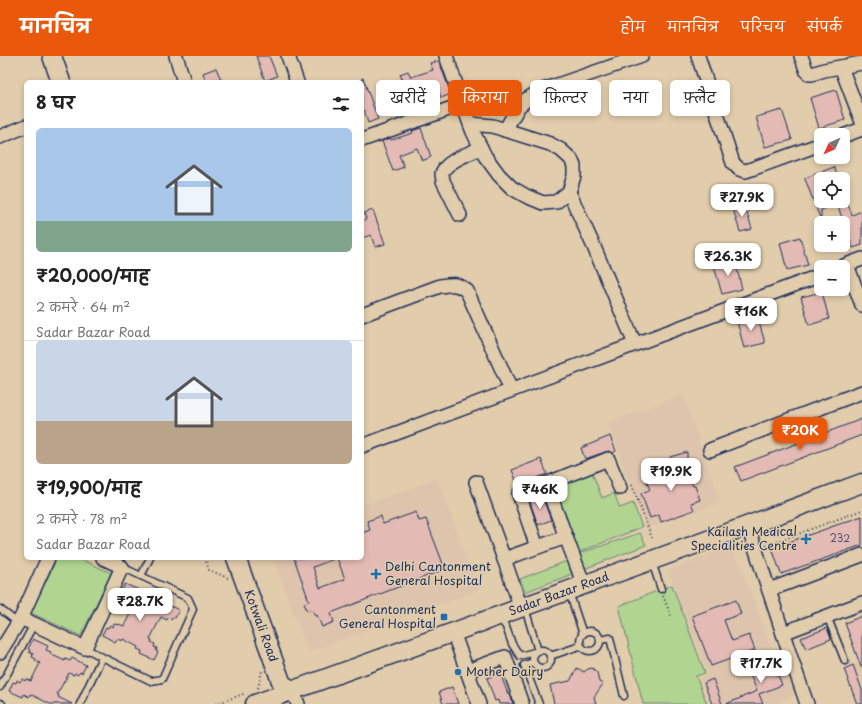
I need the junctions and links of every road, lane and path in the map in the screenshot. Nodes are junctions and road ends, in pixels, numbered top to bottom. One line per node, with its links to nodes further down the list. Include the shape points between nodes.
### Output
1 (52, 56): 10 (street)
2 (176, 56): 11 (street)
3 (288, 56): 12 (street)
4 (446, 56): 13 (street)
5 (698, 56): 24 (street, via 733,163 739,169 746,171)
6 (801, 56): 9 (street, via 809,74)
7 (637, 57): 20 (street, via 540,91 527,98 519,106)
8 (862, 63): 9 (street)
9 (841, 67): 16 (street)
10 (60, 80)
11 (183, 80)
12 (296, 80)
13 (454, 80)
14 (448, 109): 23 (street)
15 (467, 116): 17 (street)
16 (862, 122)
17 (470, 124): 20 (street); 25 (street)
18 (24, 127): 22 (street)
19 (862, 129): 21 (street)
20 (505, 130): 26 (street, via 550,144 571,159 574,176)
21 (850, 133)
22 (0, 137)
23 (364, 139)
24 (814, 147)
25 (481, 148): 26 (street, via 499,175 512,188 526,196 543,203 556,202); 27 (street, via 454,161 443,172 443,181)
26 (569, 192): 34 (street)
27 (460, 215)
28 (862, 259): 29 (street)
29 (850, 264)
30 (814, 278): 34 (street)
31 (850, 279): 32 (street)
32 (862, 305)
33 (364, 314): 35 (street, via 440,286 460,286 467,291)
34 (634, 344): 35 (street)
35 (511, 390): 37 (street)
36 (862, 392): 38 (street)
37 (364, 445)
38 (710, 450)
39 (476, 482): 50 (street)
40 (862, 483): 44 (street, Sadar Bazar Road)
41 (546, 484): 42 (street, via 608,459); 45 (street); 47 (street, via 519,494)
42 (625, 485): 46 (path)
43 (862, 510): 48 (path)
44 (748, 526): 48 (street); 56 (street, Sadar Bazar Road)
45 (566, 537): 47 (street); 60 (street)
46 (652, 538)
47 (537, 547): 50 (street)
48 (756, 550): 62 (street)
49 (862, 556): 62 (street)
50 (504, 559): 64 (street)
51 (47, 560): 69 (street)
52 (107, 560): 57 (street)
53 (149, 560): 58 (lane)
54 (206, 560): 59 (path, via 209,570)
55 (237, 560): 90 (street, Kotwali Road, via 282,684)
56 (651, 561): 60 (street, Sadar Bazar Road); 61 (lane)
57 (122, 567): 58 (lane); 76 (street)
58 (141, 576): 81 (lane, via 188,598 193,610 162,679 151,681)
59 (234, 581)
60 (576, 588): 64 (street, Sadar Bazar Road); 73 (lane)
61 (661, 589): 68 (path)
62 (769, 590): 72 (street)
63 (862, 603): 67 (street)
64 (523, 607): 66 (street, Sadar Bazar Road); 77 (lane)
65 (0, 609): 69 (lane)
66 (498, 616): 71 (street, Sadar Bazar Road); 79 (lane)
67 (827, 616): 72 (street); 82 (lane)
68 (672, 618)
69 (20, 620): 70 (street); 78 (street)
70 (34, 624): 76 (street); 87 (lane)
71 (453, 632): 86 (street); 90 (street, Sadar Bazar Road)
72 (783, 633): 96 (street)
73 (583, 634): 74 (lane, via 588,631 594,632); 75 (lane)
74 (600, 640): 75 (lane, via 594,651 585,650); 89 (lane, via 610,638)
75 (580, 646): 80 (lane)
76 (85, 648): 81 (lane)
77 (538, 651): 79 (lane); 80 (lane, via 546,651); 83 (lane, via 534,654)
78 (0, 652)
79 (520, 656): 84 (lane)
80 (550, 656): 83 (lane, via 550,663 546,667 539,668)
81 (102, 658): 91 (lane)
82 (845, 661)
83 (533, 662): 84 (lane)
84 (524, 665): 95 (lane)
85 (262, 670): 88 (path)
86 (468, 671): 93 (street); 94 (street, via 506,657)
87 (0, 687)
88 (255, 694): 90 (street, Sadar Bazar Road); 92 (path)
89 (624, 696)
90 (295, 697)
91 (80, 704)
92 (216, 704)
93 (479, 704)
94 (522, 704)
95 (539, 704)
96 (807, 704)

